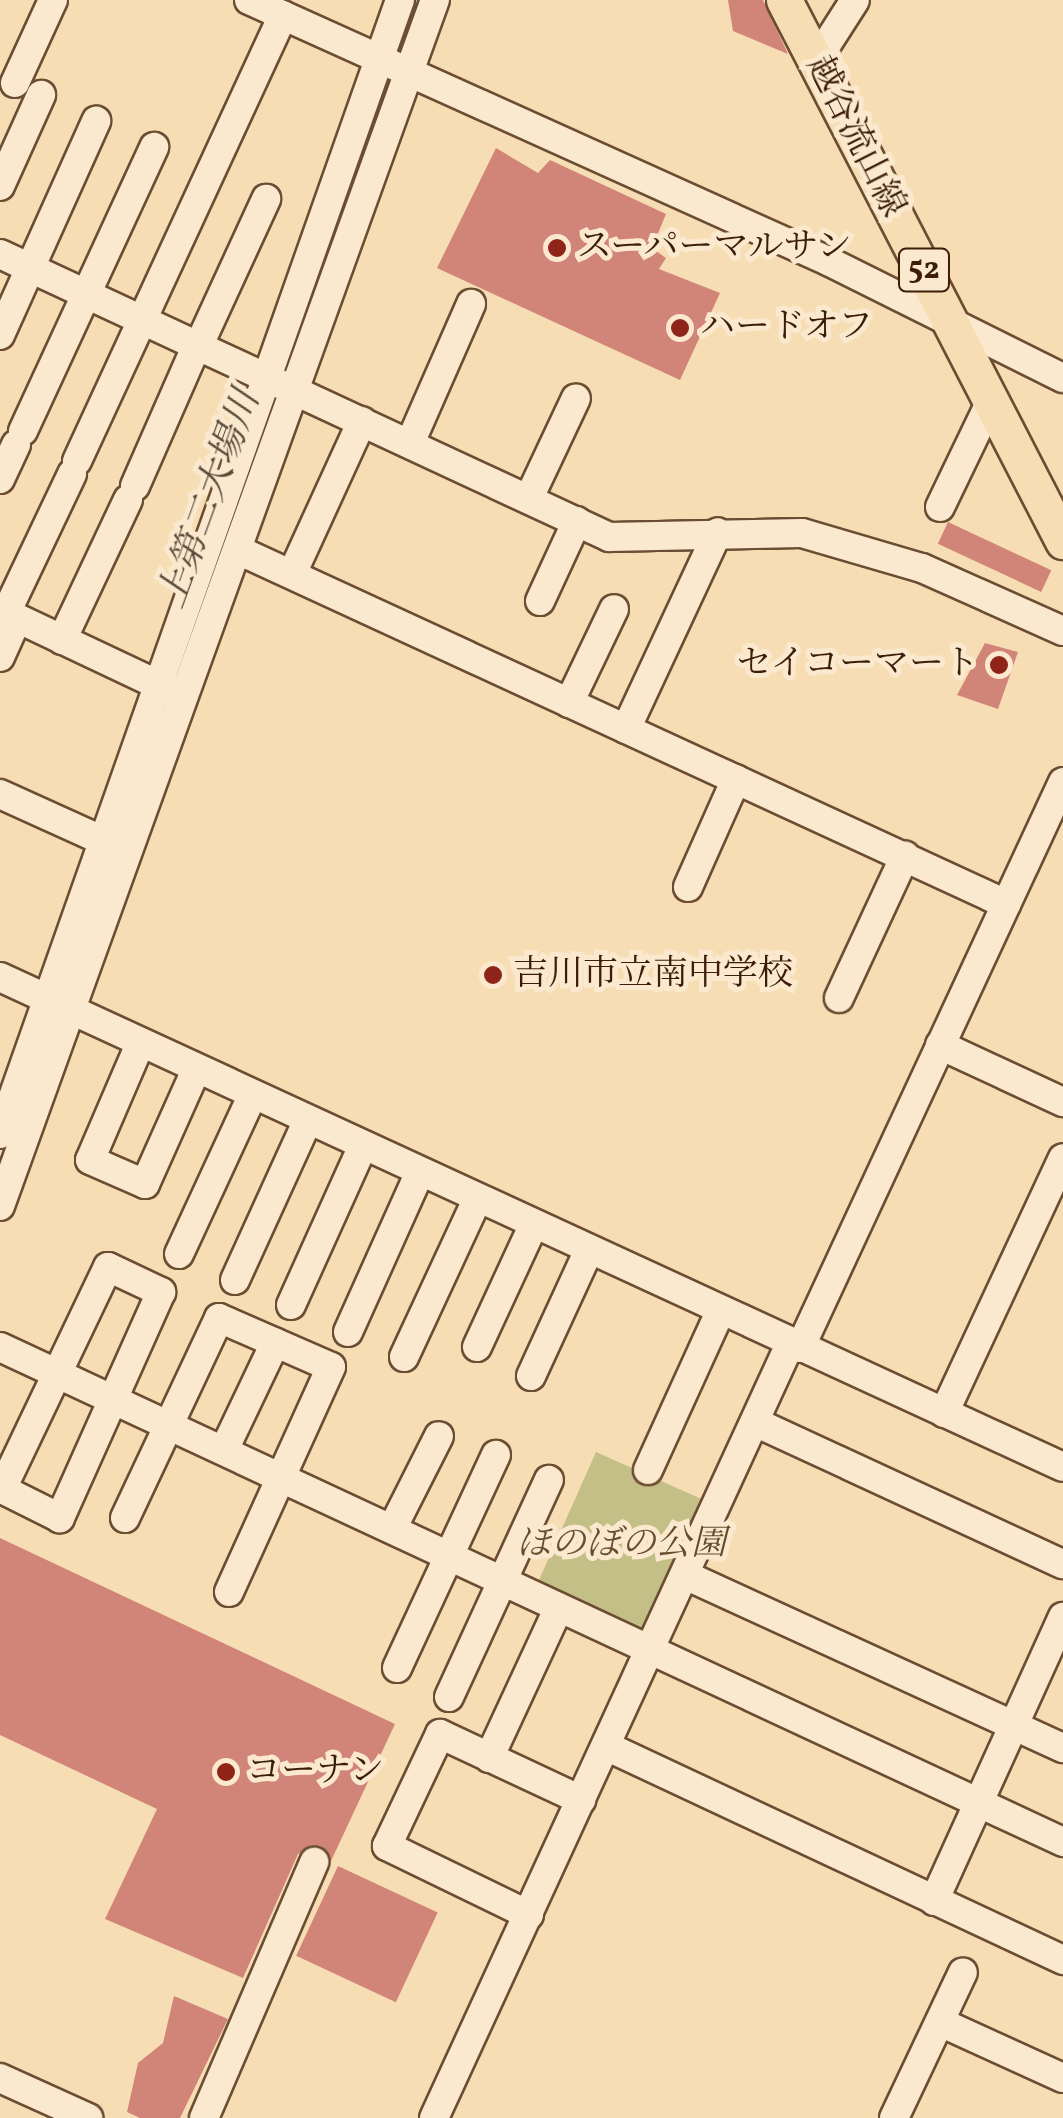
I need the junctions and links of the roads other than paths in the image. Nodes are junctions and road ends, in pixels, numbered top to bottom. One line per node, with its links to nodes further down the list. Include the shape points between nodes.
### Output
1 (53, 0): 11 (street)
2 (249, 0): 7 (street)
3 (400, 0): 8 (street)
4 (435, 0): 10 (street)
5 (784, 0): 9 (main road, 越谷流山線 / 52)
6 (855, 0): 9 (street)
7 (282, 16): 8 (street); 21 (street)
8 (379, 59): 10 (street); 25 (street)
9 (816, 61): 22 (main road, 越谷流山線 / 52)
10 (408, 74): 22 (street); 27 (street)
11 (14, 82)
12 (41, 95): 15 (street)
13 (96, 120): 18 (street)
14 (154, 147): 19 (street)
15 (0, 186)
16 (266, 199): 24 (street)
17 (0, 254): 18 (street)
18 (32, 268): 19 (street); 23 (street)
19 (86, 294): 21 (street); 32 (street)
20 (471, 304): 31 (street)
21 (142, 319): 24 (street); 42 (street)
22 (952, 326): 26 (street); 29 (main road, 越谷流山線 / 52)
23 (0, 334)
24 (198, 345): 25 (street); 44 (street)
25 (264, 376): 27 (street); 46 (street)
26 (1063, 378)
27 (294, 390): 30 (street); 38 (street)
28 (576, 398): 33 (street)
29 (991, 401): 34 (street); 37 (main road, 越谷流山線 / 52)
30 (362, 421): 31 (street); 39 (street)
31 (410, 442): 33 (street)
32 (0, 479)
33 (529, 498): 35 (street)
34 (940, 507)
35 (577, 521): 36 (street, via 610,537); 40 (street)
36 (718, 532): 43 (street, via 802,533 891,556); 49 (street)
37 (1063, 540)
38 (238, 550): 39 (street); 47 (street)
39 (292, 574): 48 (street)
40 (540, 601)
41 (614, 609): 48 (street)
42 (8, 614): 44 (street); 45 (street)
43 (1063, 631)
44 (62, 640): 46 (street)
45 (0, 657)
46 (155, 685): 47 (street); 53 (street)
47 (185, 696): 59 (street)
48 (569, 703): 49 (street)
49 (626, 729): 50 (street)
50 (736, 779): 54 (street); 55 (street)
51 (1063, 782): 56 (street)
52 (0, 794): 53 (street)
53 (99, 839): 59 (street)
54 (905, 856): 56 (street); 58 (street)
55 (688, 887)
56 (1006, 904): 61 (street)
57 (0, 978): 59 (street)
58 (839, 998)
59 (57, 1004): 60 (street); 66 (street); 71 (street)
60 (140, 1044): 62 (street); 62 (street, via 90,1160 145,1184)
61 (940, 1045): 64 (street); 82 (street)
62 (196, 1070): 63 (street)
63 (252, 1096): 65 (street); 74 (street)
64 (1063, 1102)
65 (307, 1122): 67 (street); 75 (street)
66 (0, 1134)
67 (362, 1148): 69 (street); 76 (street)
68 (1063, 1158): 87 (street)
69 (419, 1174): 70 (street); 78 (street)
70 (476, 1200): 72 (street); 83 (street)
71 (0, 1206)
72 (533, 1226): 73 (street); 81 (street)
73 (588, 1252): 77 (street); 85 (street)
74 (178, 1254)
75 (234, 1280)
76 (291, 1305)
77 (719, 1314): 82 (street); 94 (street)
78 (348, 1332)
79 (276, 1342): 89 (street, via 218,1318); 91 (street); 95 (street, via 331,1367)
80 (0, 1347): 84 (street)
81 (477, 1347)
82 (795, 1347): 87 (street); 88 (street)
83 (404, 1357)
84 (57, 1374): 86 (street); 86 (street, via 108,1266 161,1292); 86 (street, via 2,1489 60,1518)
85 (531, 1376)
86 (114, 1400): 89 (street)
87 (944, 1413): 93 (street)
88 (755, 1422): 100 (street); 101 (street)
89 (168, 1426): 91 (street); 97 (street)
90 (439, 1436): 98 (street)
91 (224, 1450): 95 (street)
92 (496, 1455): 99 (street)
93 (1063, 1468)
94 (648, 1470)
95 (278, 1477): 98 (street); 103 (street)
96 (549, 1480): 102 (street)
97 (125, 1518)
98 (392, 1529): 99 (street)
99 (449, 1556): 102 (street); 107 (street)
100 (1063, 1564)
101 (684, 1575): 106 (street); 109 (street)
102 (502, 1580): 104 (street); 108 (street)
103 (229, 1592)
104 (559, 1607): 106 (street); 112 (street)
105 (1063, 1616): 109 (street)
106 (650, 1649): 110 (street); 114 (street)
107 (397, 1668)
108 (449, 1698)
109 (1014, 1726): 111 (street); 114 (street)
110 (606, 1746): 113 (street); 117 (street)
111 (1063, 1748)
112 (490, 1758): 113 (street); 118 (street, via 440,1734 387,1846)
113 (581, 1800): 118 (street)
114 (980, 1804): 115 (street); 117 (street)
115 (1063, 1842)
116 (314, 1862): 125 (street)
117 (934, 1901): 119 (street)
118 (529, 1915): 126 (street)
119 (1063, 1960)
120 (963, 1972): 121 (street)
121 (940, 2022): 123 (street); 127 (street)
122 (0, 2078): 124 (street)
123 (1063, 2078)
124 (87, 2118)
125 (204, 2118)
126 (434, 2118)
127 (895, 2118)

